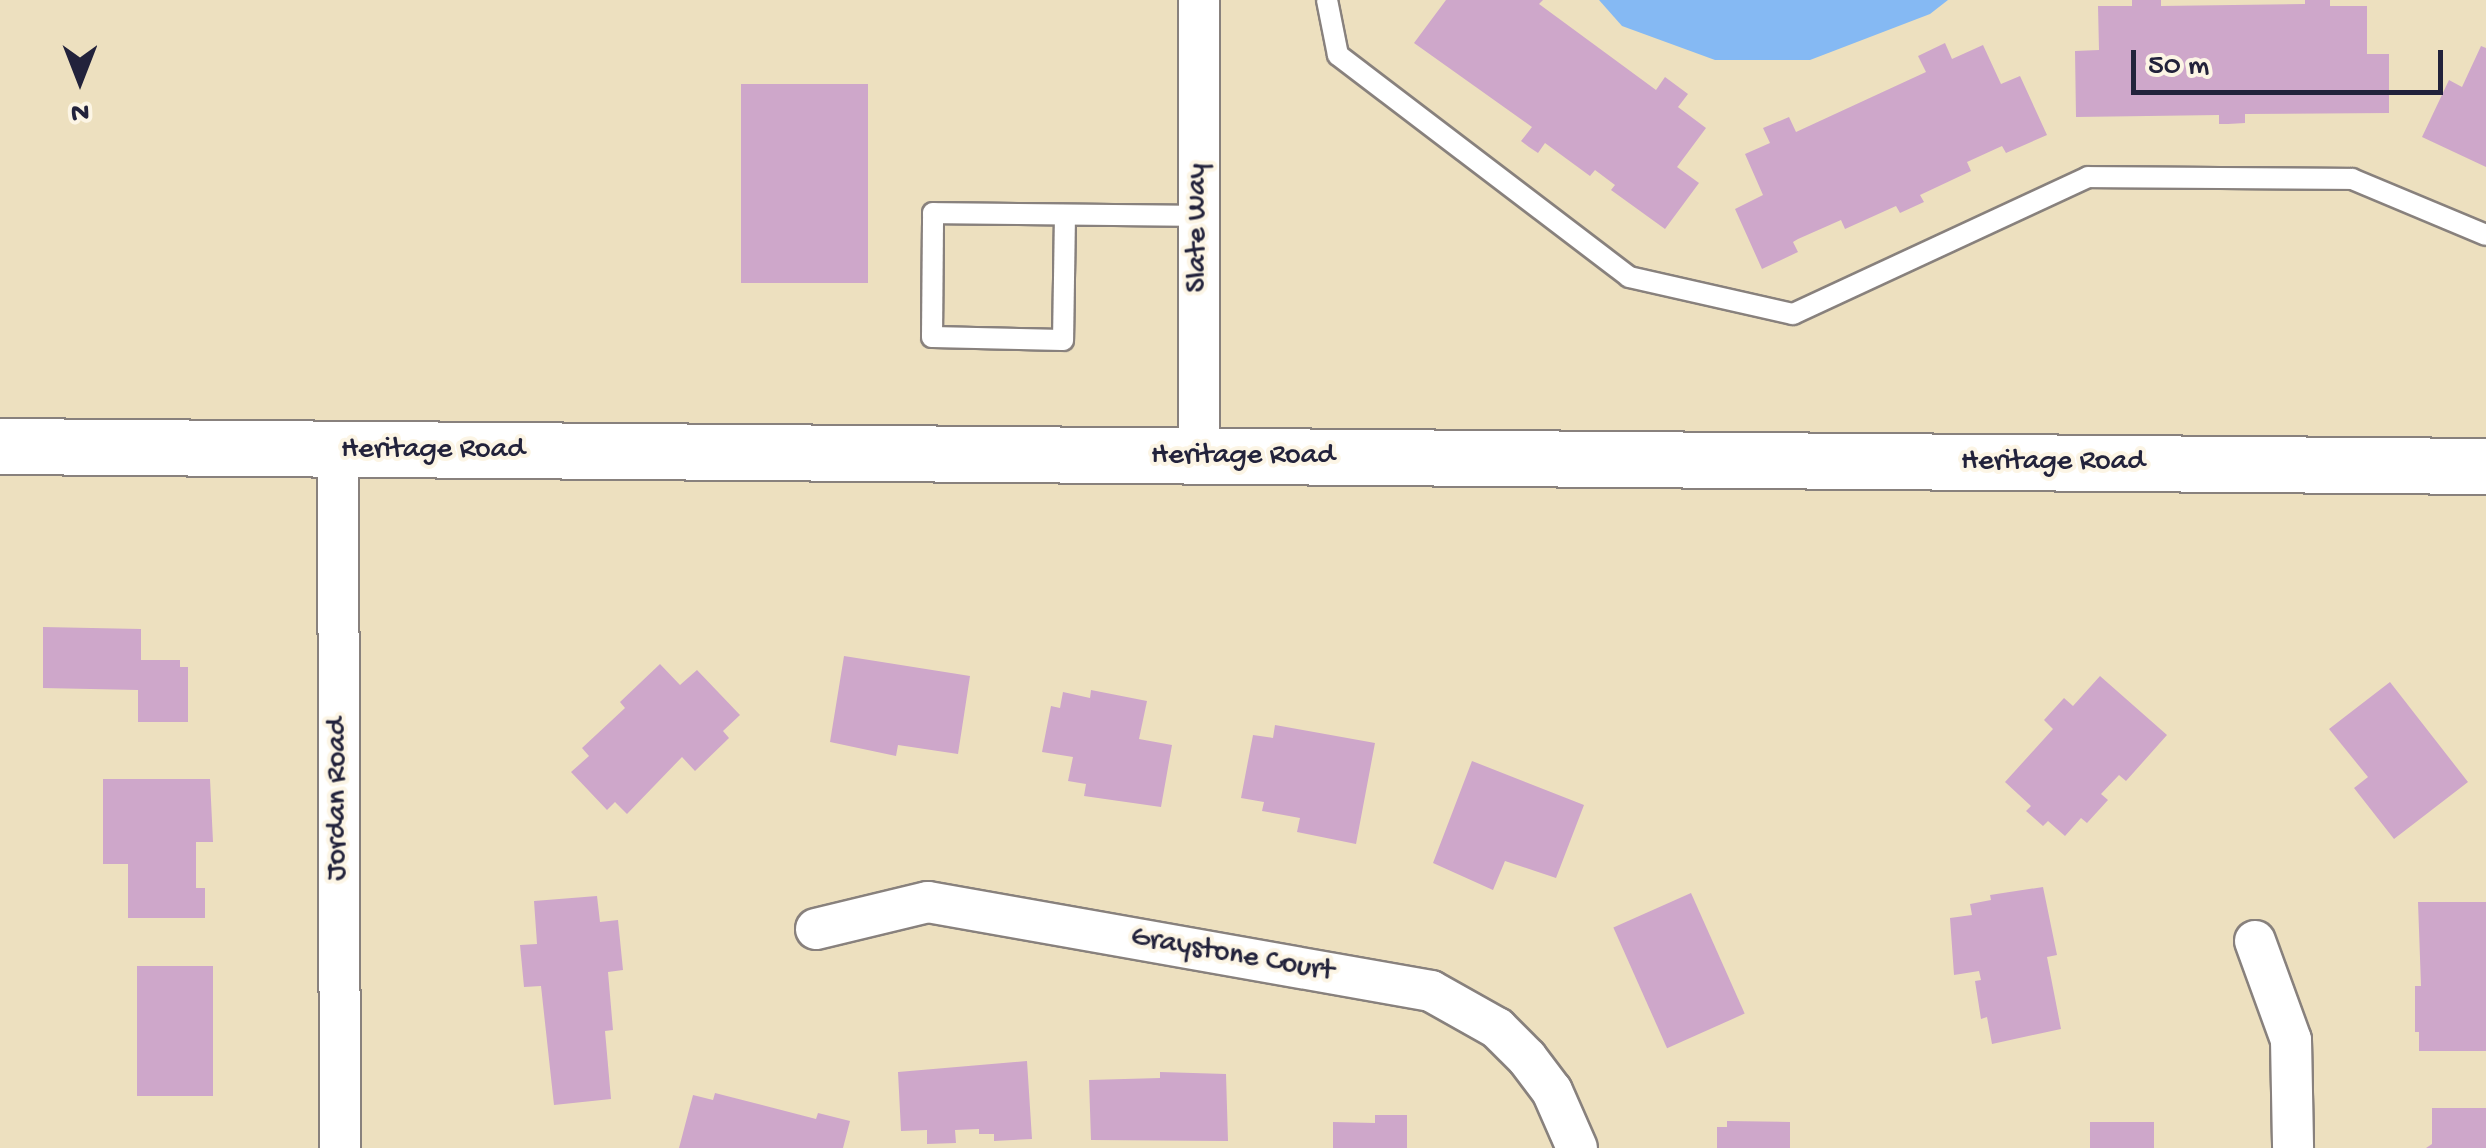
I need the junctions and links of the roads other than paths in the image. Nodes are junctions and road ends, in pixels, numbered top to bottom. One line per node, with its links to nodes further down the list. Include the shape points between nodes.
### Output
1 (1199, 0): 4 (street, Slate Way)
2 (1326, 0): 5 (lane, via 1338,55 1629,277 1793,314 2088,177 2352,179)
3 (1065, 215): 3 (lane, via 934,214 932,337 1063,340); 4 (lane)
4 (1199, 216): 8 (street, Slate Way)
5 (2486, 235)
6 (0, 446): 7 (main road, Heritage Road)
7 (338, 450): 8 (main road, Heritage Road); 12 (street, Jordan Road)
8 (1199, 457): 9 (main road, Heritage Road)
9 (2486, 466)
10 (816, 929): 13 (street, Graystone Court, via 928,902 1430,991 1498,1028 1528,1058 1552,1091)
11 (2255, 941): 14 (street, via 2291,1040)
12 (340, 1148)
13 (1576, 1148)
14 (2292, 1148)

